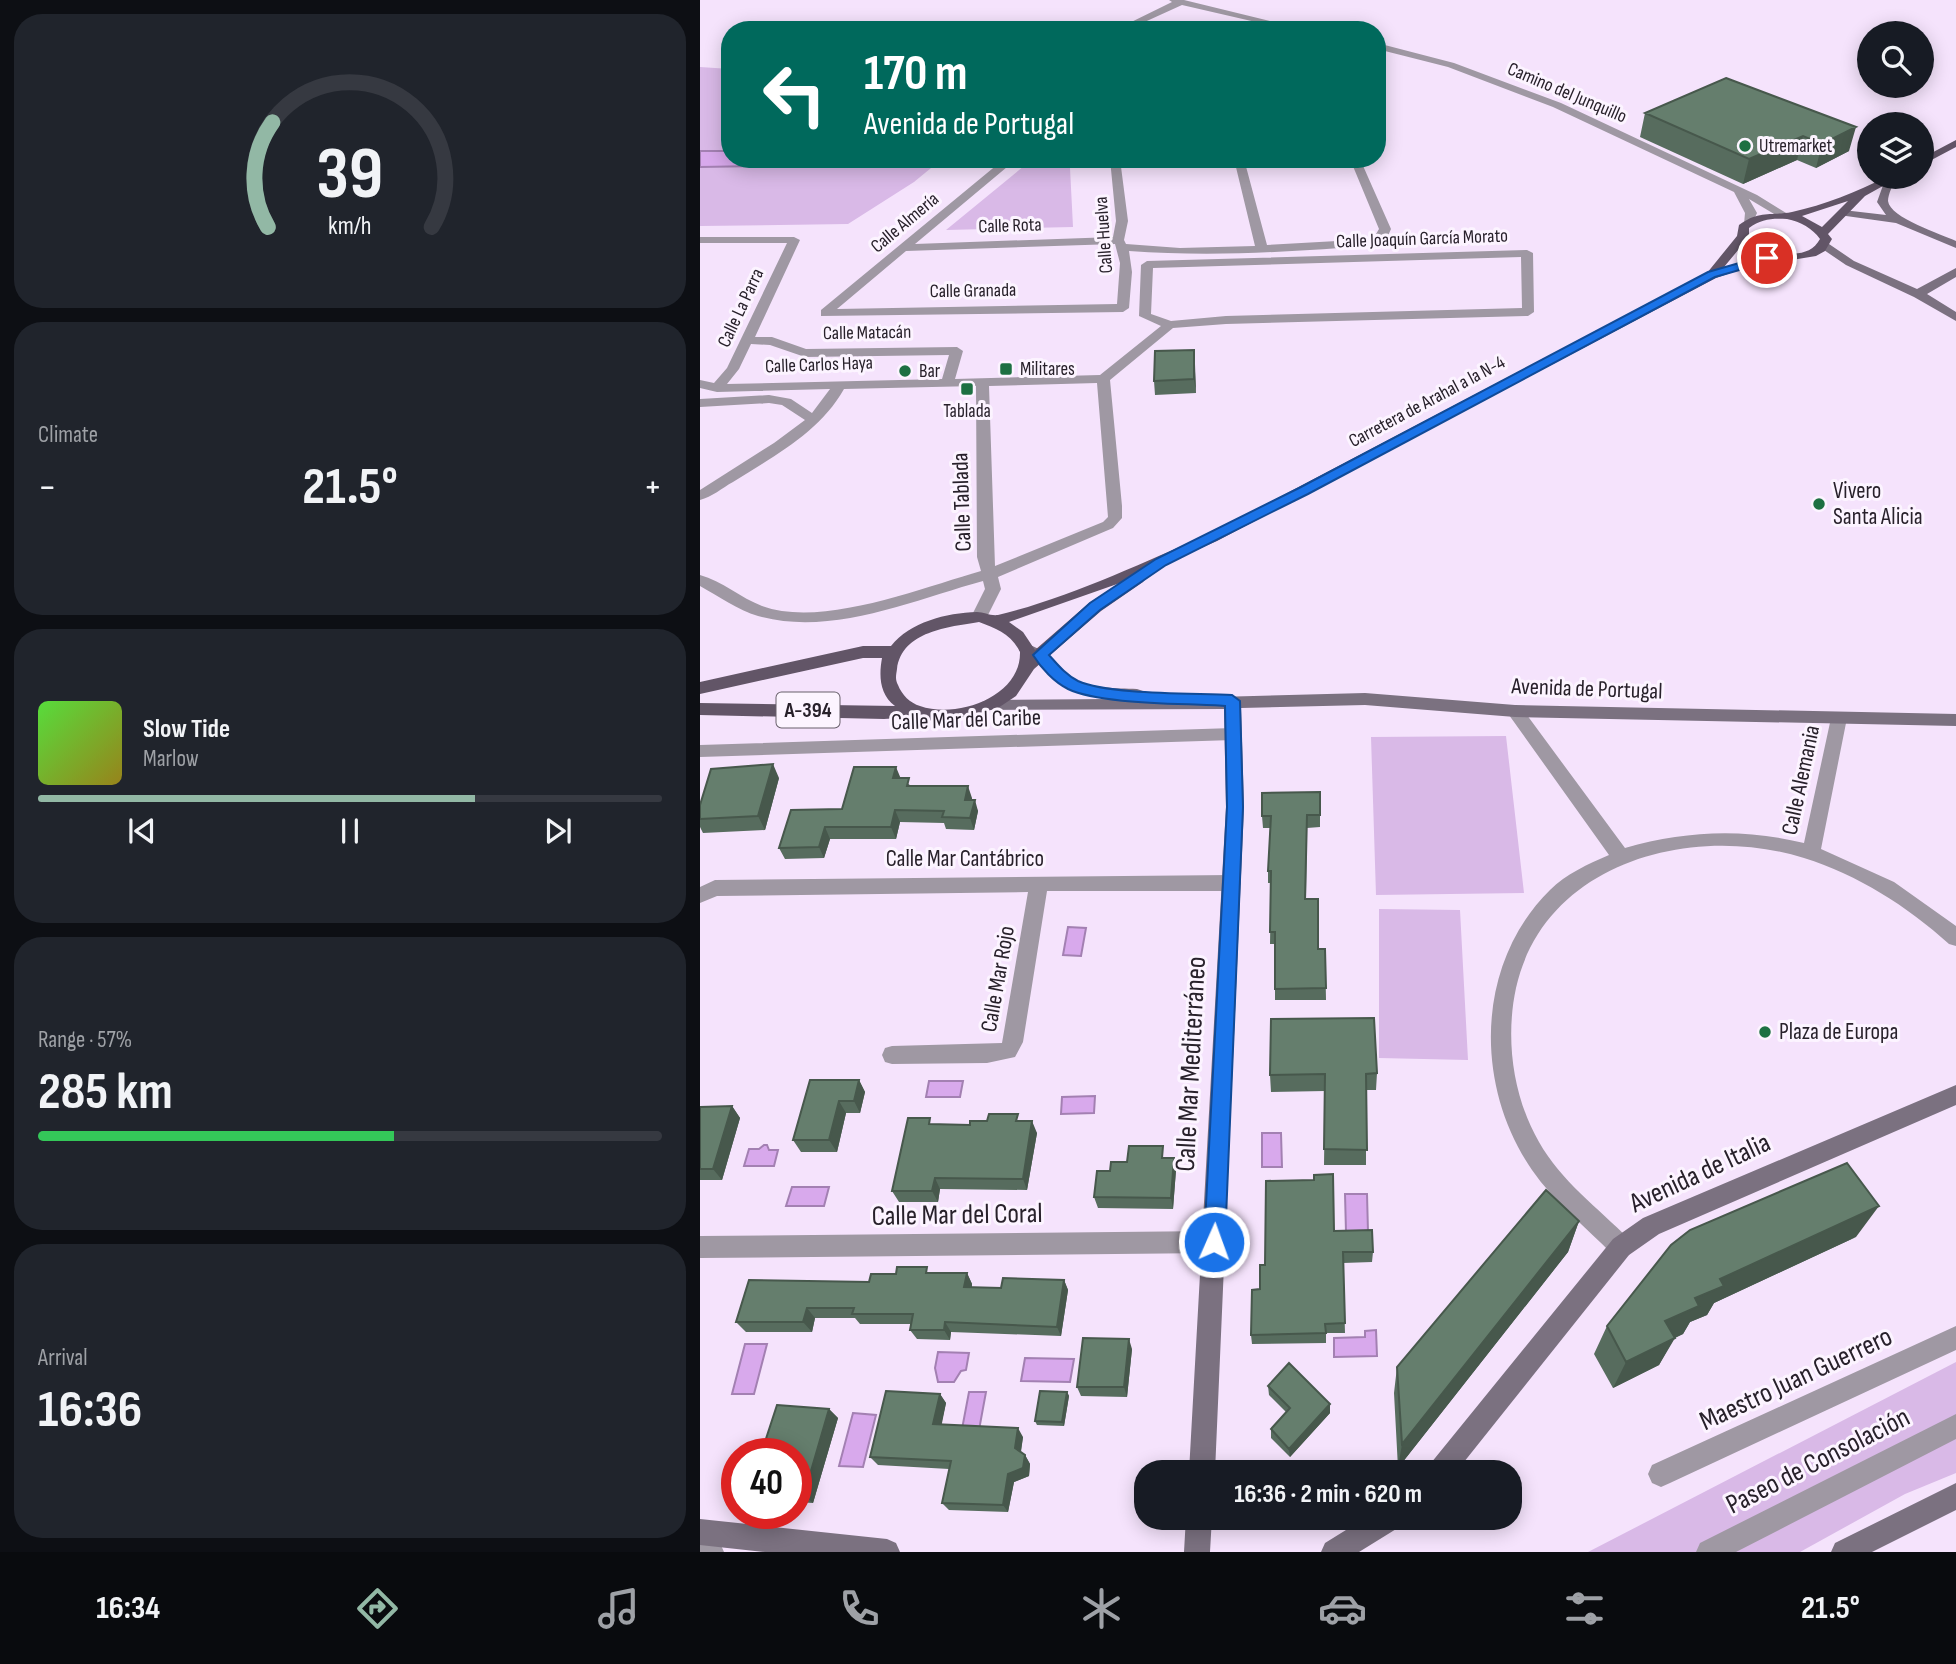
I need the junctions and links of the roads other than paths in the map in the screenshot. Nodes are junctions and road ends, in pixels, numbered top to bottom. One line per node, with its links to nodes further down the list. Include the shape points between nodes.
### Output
1 (1177, 1): 2 (street); 3 (street)
2 (1137, 21)
3 (1264, 21)
4 (1386, 48): 13 (street, Camino del Junquillo, via 1451,65 1557,105)
5 (1956, 143): 6 (main road)
6 (1934, 155)
7 (999, 168): 25 (street, Calle Almería)
8 (1116, 168): 22 (street, Calle Huelva)
9 (1241, 168): 26 (street)
10 (1359, 168): 26 (street, Calle Rota, via 1385,229 1376,242)
11 (1871, 189): 14 (main road)
12 (1886, 189): 17 (street, via 1883,208)
13 (1738, 190): 16 (street, Camino del Junquillo); 18 (street, via 1751,213)
14 (1863, 193): 15 (main road); 16 (main road)
15 (1843, 214): 17 (street); 19 (main road)
16 (1786, 217): 18 (main road); 19 (main road)
17 (1898, 220): 23 (street)
18 (1748, 222): 20 (main road, A-394)
19 (1823, 232): 24 (main road)
20 (1743, 236): 28 (main road, A-394, via 1763,251); 31 (main road, Carretera de Arahal a la N-4 / A-394)
21 (700, 240): 37 (street, Calle La Parra, via 793,240)
22 (1121, 244): 25 (street, Calle Rota); 26 (street, Calle Rota, via 1180,251); 33 (street, Calle Huelva)
23 (1956, 245)
24 (1825, 246): 27 (main road, A-394); 29 (street)
25 (902, 248): 34 (street, Calle Almería)
26 (1262, 249)
27 (1810, 254): 28 (main road, A-394); 29 (street)
28 (1786, 256): 31 (main road, Carretera de Arahal a la N-4 / A-394)
29 (1850, 262): 32 (street)
30 (1956, 272): 32 (street)
31 (1712, 275): 47 (main road, Carretera de Arahal a la N-4 / A-394)
32 (1918, 294): 35 (street)
33 (1123, 308): 34 (street, Calle Granada)
34 (825, 313)
35 (1956, 317)
36 (1170, 325): 36 (street, Calle Joaquín García Morato, via 1528,312 1527,253 1147,265 1144,316); 38 (street)
37 (747, 340): 40 (street, Calle Matacán, via 772,341 805,353 957,351); 43 (street, Calle La Parra)
38 (1103, 379): 39 (street, Calle Carlos Haya); 48 (street, via 1115,518 1108,525)
39 (982, 380): 40 (street, Calle Carlos Haya); 48 (street, Calle Tablada, via 985,557)
40 (948, 381): 42 (street, Calle Carlos Haya)
41 (700, 384): 43 (street, Calle Carlos Haya)
42 (840, 384): 43 (street, Calle Carlos Haya); 45 (street, via 831,402)
43 (717, 388)
44 (700, 403): 45 (street, via 769,399 786,402)
45 (813, 419): 46 (street)
46 (700, 496)
47 (1161, 562): 50 (main road, Carretera de Arahal a la N-4 / A-394, via 1046,606); 52 (main road, Carretera de Arahal a la N-4 / A-394)
48 (990, 574): 49 (street, via 820,618 760,611); 50 (street, Calle Tablada, via 993,589)
49 (700, 580)
50 (987, 619): 51 (main road, A-394, via 954,618 929,625); 52 (main road, via 1018,634)
51 (892, 652): 53 (main road, A-394, via 863,652); 57 (main road, via 885,680 900,704)
52 (1031, 657): 54 (street, Avenida de Portugal, via 1075,686 1104,693); 55 (main road, A-394, via 1016,687)
53 (700, 688)
54 (1224, 701): 55 (street, Avenida de Portugal); 58 (street, Avenida de Portugal, via 1365,699); 61 (street, Calle Mar Mediterráneo)
55 (988, 706): 57 (main road, A-394, via 951,715)
56 (700, 709): 57 (main road, A-394)
57 (916, 711)
58 (1515, 711): 59 (street, Avenida de Portugal); 64 (street)
59 (1839, 718): 60 (street, Avenida de Portugal); 63 (street, Calle Alemania)
60 (1956, 720)
61 (1233, 734): 62 (street, Calle Mar del Caribe); 65 (street, Calle Mar Mediterráneo)
62 (700, 751)
63 (1811, 853): 64 (street, via 1758,842 1709,839 1678,841); 68 (street, via 1903,897)
64 (1620, 856): 73 (street, via 1564,891 1534,921 1513,965 1499,1021 1508,1086 1531,1150 1554,1180)
65 (1232, 883): 66 (street, Calle Mar Cantábrico); 71 (street, Calle Mar Mediterráneo)
66 (1039, 884): 67 (street, Calle Mar Cantábrico, via 715,888); 69 (street, Calle Mar Rojo, via 1008,1051)
67 (700, 895)
68 (1956, 938)
69 (892, 1055)
70 (1956, 1095): 73 (street, Avenida de Italia, via 1651,1226)
71 (1214, 1242): 72 (street, Calle Mar del Coral); 76 (street, Calle Mar Mediterráneo)
72 (700, 1247)
73 (1621, 1247): 77 (street, Avenida de Italia)
74 (1956, 1338): 78 (street, Maestro Juan Guerrero)
75 (1956, 1426): 88 (street, Paseo de Consolación)
76 (1203, 1460)
77 (1450, 1460)
78 (1661, 1474)
79 (1956, 1496): 89 (street)
80 (1198, 1530): 86 (street)
81 (1370, 1530): 87 (street)
82 (700, 1532): 85 (street)
83 (700, 1544): 84 (street)
84 (711, 1552)
85 (887, 1552)
86 (1197, 1552)
87 (1334, 1552)
88 (1709, 1552)
89 (1844, 1552)

